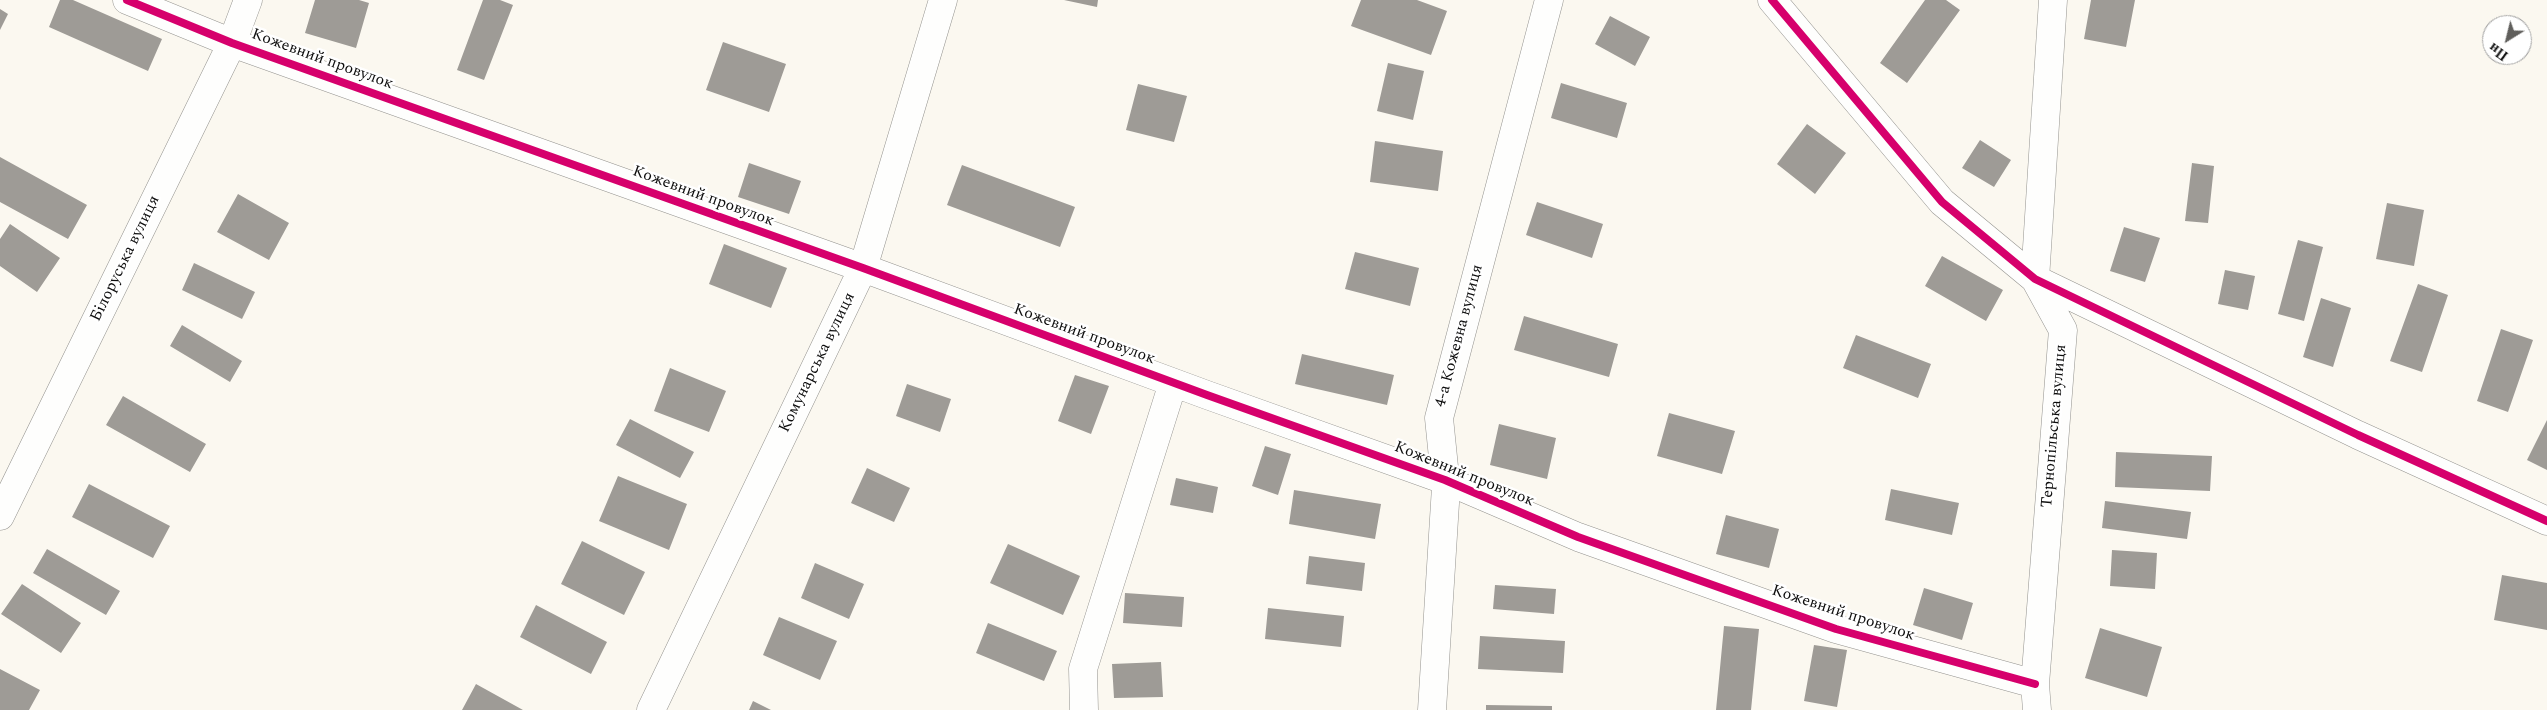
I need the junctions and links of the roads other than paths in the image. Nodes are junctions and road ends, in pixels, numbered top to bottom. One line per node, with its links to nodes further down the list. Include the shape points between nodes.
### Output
1 (128, 0): 7 (street, Кожевний провулок)
2 (248, 0): 7 (street, Білоруська вулиця)
3 (943, 0): 8 (street, Комунарська вулиця)
4 (1549, 0): 11 (street, 4-а Кожевна вулиця, via 1439,418)
5 (1772, 0): 9 (street, via 1942,202)
6 (2053, 0): 9 (street)
7 (232, 43): 8 (street, Кожевний провулок); 12 (street, Білоруська вулиця)
8 (863, 268): 10 (street, Кожевний провулок); 15 (street, Комунарська вулиця)
9 (2035, 279): 13 (street, via 2358,435); 14 (street, Тернопільська вулиця, via 2063,330)
10 (1173, 383): 11 (street, Кожевний провулок); 16 (street, via 1083,669)
11 (1445, 480): 14 (street, Кожевний провулок, via 1578,537); 17 (street, 4-а Кожевна вулиця)
12 (0, 516)
13 (2547, 520)
14 (2036, 697)
15 (651, 710)
16 (1084, 710)
17 (1432, 710)

